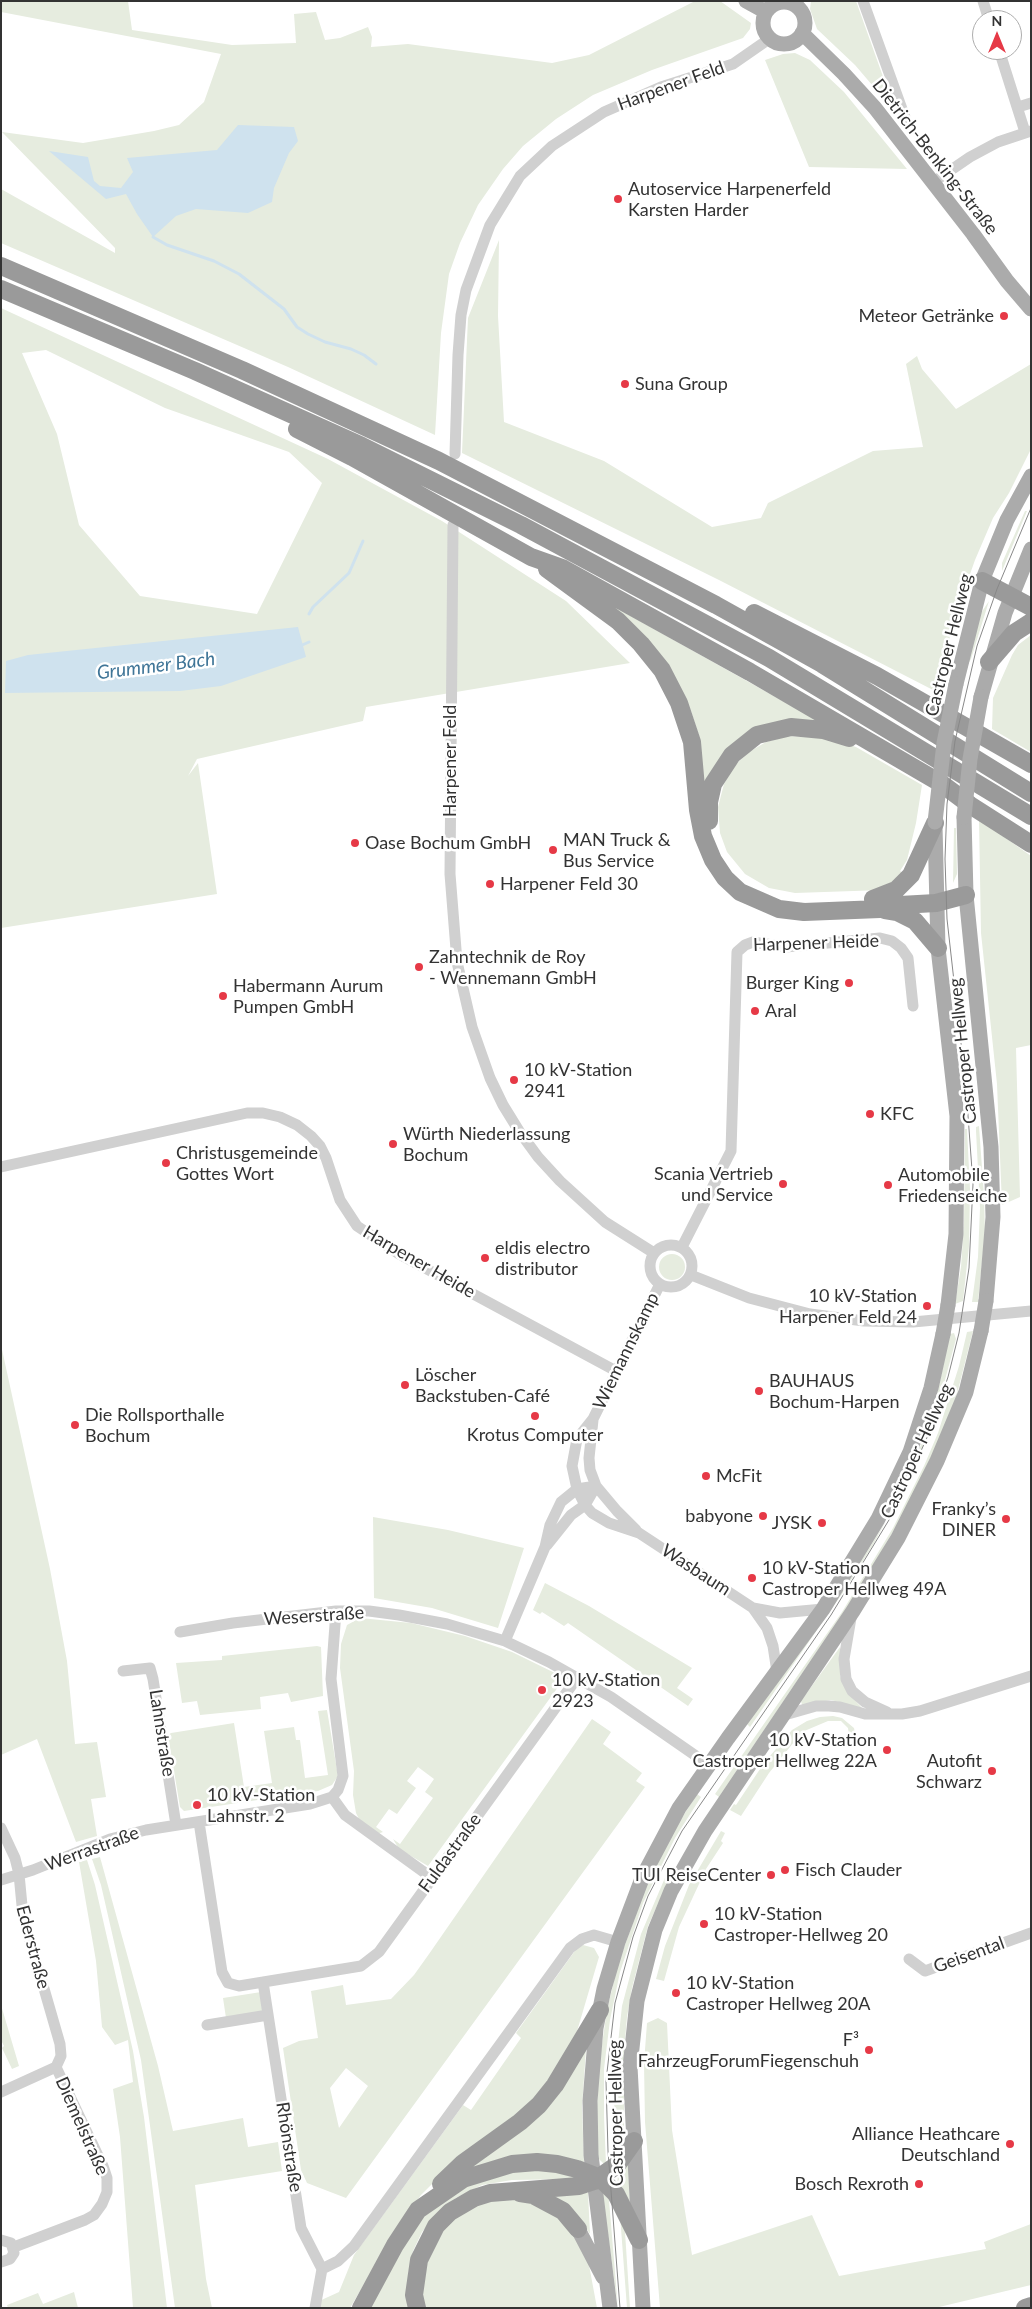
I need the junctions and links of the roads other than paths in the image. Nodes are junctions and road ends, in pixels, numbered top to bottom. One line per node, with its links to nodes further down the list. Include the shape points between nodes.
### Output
1 (746, 1): 4 (main road)
2 (863, 1): 10 (street, Dietrich-Benking-Straße)
3 (797, 4): 4 (main road, via 780,3); 5 (main road, via 804,17)
4 (766, 12): 6 (main road, via 762,24)
5 (802, 33): 6 (main road, via 786,44 778,44); 12 (main road, Dietrich-Benking-Straße, via 874,108)
6 (769, 38): 17 (street, Harpener Feld, via 733,64 661,87 604,112 552,146 520,176 490,225 466,290)
7 (1002, 60): 9 (street)
8 (1031, 103): 9 (street)
9 (1018, 107): 11 (street)
10 (906, 120)
11 (1028, 131): 12 (street, via 970,157)
12 (932, 183): 15 (main road, Dietrich-Benking-Straße)
13 (1, 266): 17 (highway)
14 (1, 288): 16 (highway)
15 (1031, 310)
16 (195, 370): 21 (highway, via 242,402 352,457); 31 (highway, via 362,446 622,578 776,662)
17 (447, 457): 28 (highway, via 877,676); 29 (highway, via 814,660)
18 (1031, 476): 22 (main road, Castroper Hellweg, via 1007,520)
19 (453, 526): 41 (street, Harpener Feld, via 450,882 457,962 472,1027 500,1098 518,1131 538,1157 560,1182 605,1222)
20 (1031, 549): 23 (main road, Castroper Hellweg)
21 (532, 557): 30 (highway, via 562,568 750,672 942,784); 36 (highway, via 560,581 618,621 662,670 679,703 692,742 703,836 724,878 740,892 779,909 804,912)
22 (982, 581): 23 (highway); 32 (main road, Castroper Hellweg, bridge, via 944,743)
23 (1012, 593): 24 (highway); 25 (highway); 27 (main road, Castroper Hellweg)
24 (1031, 594)
25 (1031, 607)
26 (1031, 622): 27 (highway, via 1014,633)
27 (989, 662): 30 (main road, Castroper Hellweg, bridge, via 970,759)
28 (1031, 764)
29 (1031, 793)
30 (967, 811): 33 (highway); 34 (main road, Castroper Hellweg); 36 (highway, via 942,792 855,740 823,730 791,727 775,730 757,735 732,755 713,784 709,802 713,841 725,864 760,894 780,901)
31 (1031, 816)
32 (935, 823): 35 (main road, Castroper Hellweg); 36 (highway, via 910,875)
33 (1031, 844)
34 (966, 894): 35 (highway); 54 (main road, Castroper Hellweg, bridge, via 991,1155 993,1217 986,1301 966,1392 949,1434 898,1538)
35 (936, 898): 36 (highway, via 900,905); 37 (main road, Castroper Hellweg)
36 (876, 904): 37 (highway, via 915,921)
37 (938, 948): 53 (main road, Castroper Hellweg, bridge, via 957,1116 957,1224 943,1334 931,1388 910,1452 878,1519)
38 (913, 1006): 40 (street, Harpener Heide, via 908,958 892,941 880,938 786,948 753,942 737,952 731,1151)
39 (1, 1167): 45 (street, Harpener Heide, via 247,1114 280,1117 297,1124 320,1146 340,1200 357,1226 399,1254)
40 (682, 1247): 41 (street, via 674,1244 664,1246); 42 (street, via 690,1255)
41 (654, 1254): 43 (street, via 651,1273)
42 (692, 1275): 43 (street, via 680,1286 672,1288); 44 (street, via 749,1298 810,1314 864,1321 913,1322)
43 (660, 1284): 45 (street, Wiemannskamp)
44 (1031, 1311)
45 (616, 1371): 46 (street, Wiemannskamp)
46 (593, 1419): 47 (street, Wiemannskamp, via 589,1458); 48 (street, Wiemannskamp, via 577,1439 573,1454)
47 (596, 1486): 48 (street); 49 (street); 50 (street, Wasbaum)
48 (577, 1489): 49 (street, Wasbaum); 51 (street, via 561,1502 550,1525)
49 (585, 1505): 50 (street, Wasbaum, via 609,1523); 51 (street, via 571,1515)
50 (639, 1533): 52 (street, Wasbaum)
51 (546, 1547): 57 (street)
52 (753, 1608): 53 (street, Wasbaum, via 780,1613); 59 (street, Wasbaum, via 767,1628)
53 (823, 1609): 59 (main road, Castroper Hellweg)
54 (853, 1611): 62 (street, via 844,1659 846,1680 852,1691 865,1702); 63 (main road, Castroper Hellweg)
55 (336, 1612): 56 (street, Weserstraße); 57 (street, Weserstraße, via 407,1616); 65 (street, via 331,1680 343,1776)
56 (180, 1632)
57 (505, 1641): 61 (street, Weserstraße)
58 (123, 1671): 67 (street, Lahnstraße, via 150,1668)
59 (777, 1672): 64 (main road, Castroper Hellweg)
60 (1031, 1676): 62 (street, via 920,1711)
61 (577, 1678): 64 (street, Weserstraße, via 611,1697); 70 (street, Fuldastraße)
62 (894, 1715): 63 (street, via 816,1706)
63 (781, 1716): 81 (main road, Castroper Hellweg, via 698,1843 654,1930 641,1980 631,2046)
64 (709, 1765): 73 (main road, Castroper Hellweg, via 664,1832)
65 (332, 1797): 66 (street, Werrastraße, via 310,1804); 70 (street, via 345,1815)
66 (199, 1822): 67 (street, Werrastraße); 75 (street, Fuldastraße, via 222,1972 228,1983 239,1986)
67 (176, 1825): 69 (street, Werrastraße, via 110,1839)
68 (1, 1828): 69 (street, Ederstraße)
69 (19, 1874): 71 (street, Werrastraße); 79 (street, Ederstraße, via 23,1916 60,2044 61,2056)
70 (432, 1878): 75 (street, Fuldastraße, via 372,1960 361,1966)
71 (1, 1880)
72 (1031, 1933): 74 (street, Geisental, via 925,1971)
73 (618, 1942): 76 (main road, Castroper Hellweg); 90 (street, via 594,1935 570,1948 354,2246)
74 (909, 1959)
75 (263, 1982): 77 (street, Rhönstraße)
76 (600, 2010): 82 (main road, Castroper Hellweg, via 590,2101); 84 (highway, via 555,2085 539,2105 463,2163)
77 (268, 2015): 78 (street); 90 (street, Rhönstraße, via 301,2228)
78 (207, 2025)
79 (56, 2067): 80 (street, Diemelstraße); 88 (street, Diemelstraße, via 103,2166 107,2192 102,2204 85,2220)
80 (1, 2092)
81 (634, 2141): 82 (highway, via 617,2165); 87 (main road, Castroper Hellweg)
82 (596, 2178): 83 (highway, via 579,2186); 84 (highway, via 557,2164 512,2164 463,2179); 87 (highway, via 616,2194); 91 (main road, Castroper Hellweg)
83 (505, 2191): 85 (highway, via 533,2195 547,2202 563,2211); 95 (highway, via 467,2202 436,2226 426,2242 417,2268)
84 (418, 2210): 94 (highway)
85 (578, 2229): 91 (main road)
86 (1, 2240): 88 (street, via 7,2240)
87 (639, 2240): 97 (main road, Castroper Hellweg)
88 (14, 2247): 89 (street, Diemelstraße, via 13,2256)
89 (1, 2262)
90 (322, 2269): 93 (street)
91 (608, 2290): 96 (main road, Castroper Hellweg)
92 (1031, 2306): 98 (highway)
93 (315, 2308)
94 (361, 2308)
95 (416, 2308)
96 (610, 2308)
97 (643, 2308)
98 (1025, 2308)

